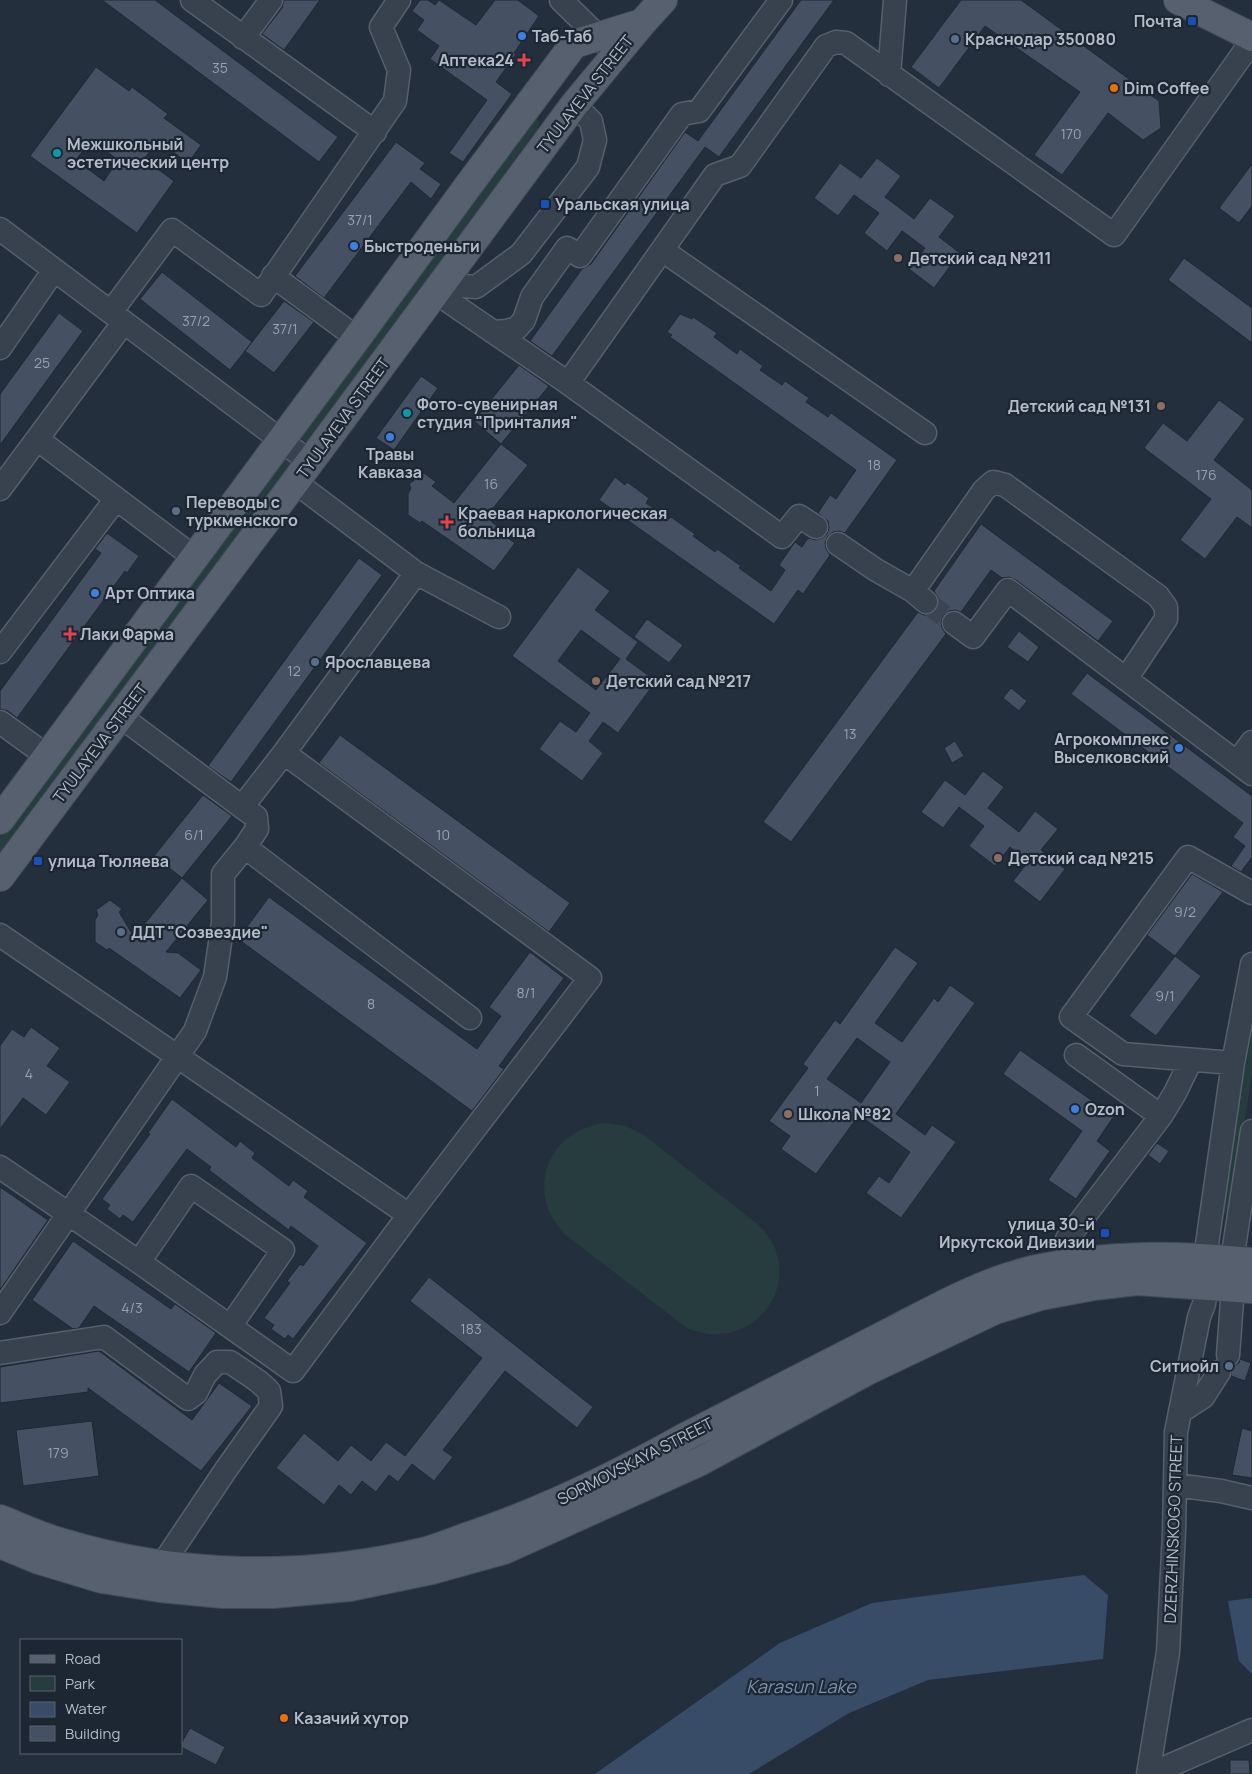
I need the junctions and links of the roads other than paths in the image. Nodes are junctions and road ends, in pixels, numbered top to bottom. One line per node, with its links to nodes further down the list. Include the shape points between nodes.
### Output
1 (192, 0): 9 (street)
2 (271, 0): 9 (street)
3 (399, 0): 15 (street, via 382,26 399,70 395,101)
4 (561, 0): 11 (street)
5 (663, 0): 11 (main road, TYULAYEVA STREET, via 642,23)
6 (781, 0): 18 (street, via 699,111 682,114)
7 (896, 0): 12 (street)
8 (1178, 0): 10 (main road)
9 (243, 38): 15 (street)
10 (1252, 39): 12 (street, via 1114,235)
11 (607, 45): 13 (main road, TYULAYEVA STREET, via 574,44); 14 (main road, TYULAYEVA STREET)
12 (889, 75): 17 (street, via 846,43 826,46 740,166 715,175)
13 (545, 83): 14 (main road); 25 (main road, TYULAYEVA STREET)
14 (574, 105): 21 (main road, TYULAYEVA STREET); 21 (street, via 592,120 595,140 588,167 521,254 476,287)
15 (375, 132): 20 (street)
16 (0, 229): 19 (street)
17 (662, 250): 27 (street); 28 (street)
18 (580, 256): 22 (street); 24 (street, via 568,248 532,297 524,320 517,328)
19 (54, 270): 23 (street); 26 (street)
20 (274, 276): 23 (street, via 261,295 172,230); 25 (street)
21 (438, 288): 24 (street); 31 (main road, TYULAYEVA STREET)
22 (547, 303)
23 (117, 317): 29 (street); 30 (street)
24 (493, 332): 27 (street)
25 (357, 338): 30 (main road, TYULAYEVA STREET)
26 (0, 348)
27 (568, 383): 34 (street, via 782,537 798,516)
28 (925, 433)
29 (37, 439): 32 (street); 33 (street)
30 (281, 440): 31 (street); 36 (main road, TYULAYEVA STREET)
31 (303, 472): 37 (street); 42 (main road, TYULAYEVA STREET)
32 (0, 489)
33 (116, 499): 36 (street); 40 (street)
34 (816, 527)
35 (838, 544): 41 (street, via 919,596 984,490 994,482 1005,485 1158,596 1166,607 1166,619)
36 (195, 558): 46 (main road, TYULAYEVA STREET)
37 (416, 573): 38 (street); 45 (street)
38 (499, 617)
39 (954, 623): 41 (street, via 973,637 1008,590)
40 (0, 652)
41 (1126, 679): 47 (street)
42 (120, 716): 48 (street); 51 (main road, TYULAYEVA STREET)
43 (0, 722): 46 (street)
44 (1252, 742): 47 (street)
45 (284, 753): 48 (street); 64 (street, via 590,978)
46 (47, 756): 49 (main road, TYULAYEVA STREET)
47 (1244, 768)
48 (242, 807): 50 (street, via 256,816 257,829)
49 (0, 820)
50 (245, 847): 55 (street); 57 (street, via 223,874 223,922 215,977 195,1032)
51 (0, 877)
52 (1252, 893): 58 (street, via 1188,857 1071,1017 1123,1054)
53 (0, 935): 57 (street)
54 (1252, 964): 59 (street)
55 (470, 1018)
56 (1076, 1055): 60 (street)
57 (178, 1057): 63 (street); 64 (street)
58 (1191, 1060): 59 (street); 60 (street)
59 (1233, 1063): 65 (street)
60 (1161, 1116): 68 (street, via 1067,1238)
61 (1252, 1131): 66 (street)
62 (0, 1167): 63 (street)
63 (69, 1215): 67 (street); 71 (street)
64 (409, 1215): 72 (street, via 293,1371)
65 (1204, 1258): 66 (main road, SORMOVSKAYA STREET); 68 (main road, SORMOVSKAYA STREET, via 1134,1257); 69 (street)
66 (1242, 1261): 69 (street)
67 (139, 1262): 72 (street); 72 (street, via 191,1186 275,1244 283,1250)
68 (1071, 1263): 78 (main road, SORMOVSKAYA STREET, via 1036,1269 975,1288 641,1461 555,1502)
69 (1206, 1286): 70 (main road, SORMOVSKAYA STREET); 74 (street, DZERZHINSKOGO STREET); 78 (main road, SORMOVSKAYA STREET, via 1137,1281 1041,1296 995,1310 869,1370 699,1462 566,1523)
70 (1243, 1288): 74 (street, via 1224,1364 1203,1397)
71 (0, 1313)
72 (230, 1325)
73 (0, 1353): 80 (street, via 104,1337 188,1399 196,1393 205,1375 217,1362 230,1362 269,1391 271,1406)
74 (1180, 1412): 75 (street, DZERZHINSKOGO STREET, via 1176,1432)
75 (1176, 1484): 76 (street); 82 (street, DZERZHINSKOGO STREET, via 1168,1652)
76 (1252, 1498)
77 (0, 1519): 80 (main road, SORMOVSKAYA STREET, via 58,1542)
78 (493, 1541): 79 (main road, SORMOVSKAYA STREET, via 432,1570 350,1587 273,1594 223,1594 102,1579); 80 (main road, SORMOVSKAYA STREET, via 340,1567 266,1570)
79 (0, 1544)
80 (162, 1565)
81 (1252, 1730): 82 (street)
82 (1149, 1774)

